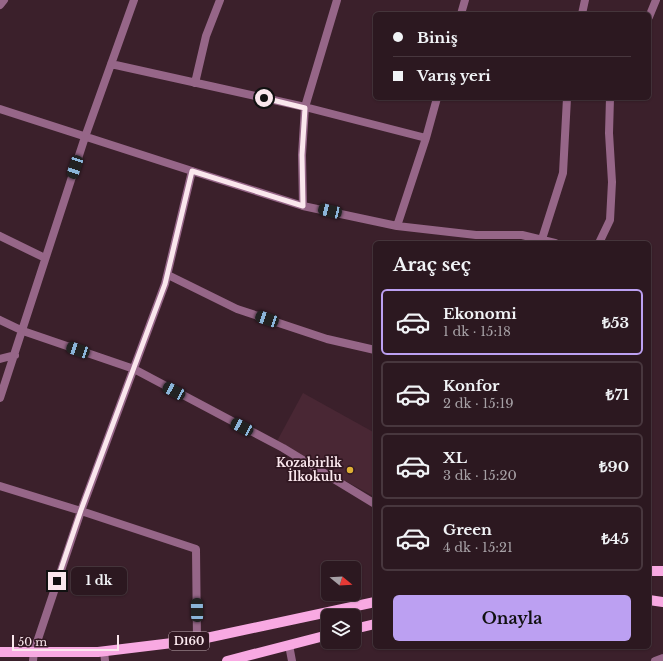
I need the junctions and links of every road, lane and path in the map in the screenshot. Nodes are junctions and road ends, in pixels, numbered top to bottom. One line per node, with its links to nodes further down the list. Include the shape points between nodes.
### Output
1 (4, 0): 8 (street)
2 (134, 0): 12 (street)
3 (220, 0): 13 (street, via 206,36)
4 (337, 0): 17 (street)
5 (465, 0): 9 (street)
6 (585, 0): 10 (street)
7 (656, 0): 11 (street)
8 (0, 5)
9 (462, 12)
10 (582, 12)
11 (651, 12)
12 (111, 64): 13 (street); 19 (street)
13 (195, 83): 17 (street)
14 (437, 100): 20 (street)
15 (567, 100): 25 (street, via 563,174)
16 (610, 100): 27 (street, via 612,182 610,220)
17 (305, 108): 20 (street); 22 (street, via 302,155)
18 (0, 109): 19 (street)
19 (84, 137): 21 (street); 28 (street)
20 (426, 138): 23 (street)
21 (192, 171): 22 (street); 29 (street)
22 (303, 206): 23 (street)
23 (397, 226): 25 (street, via 476,235 522,235)
24 (0, 236): 28 (street)
25 (542, 239): 26 (street)
26 (548, 241)
27 (600, 241)
28 (45, 258): 31 (street)
29 (168, 275): 32 (street, via 237,308 327,340); 35 (street)
30 (0, 320): 31 (street)
31 (23, 331): 33 (street); 35 (street)
32 (373, 350)
33 (15, 355): 34 (street); 36 (street)
34 (0, 359)
35 (134, 369): 38 (street, via 283,448); 39 (street)
36 (0, 398)
37 (0, 486): 39 (street)
38 (373, 503)
39 (81, 510): 48 (street, via 196,550); 51 (street)
40 (651, 571): 41 (main road)
41 (663, 571)
42 (651, 600): 44 (main road)
43 (373, 602): 48 (main road, D160)
44 (663, 602)
45 (373, 624): 46 (main road)
46 (361, 627)
47 (321, 637): 49 (main road)
48 (197, 640): 52 (main road, D160)
49 (289, 645): 54 (main road); 55 (street)
50 (0, 652): 51 (main road, D160)
51 (33, 656): 52 (main road, D160)
52 (104, 656)
53 (663, 658): 56 (street)
54 (227, 661)
55 (292, 661)
56 (655, 661)

